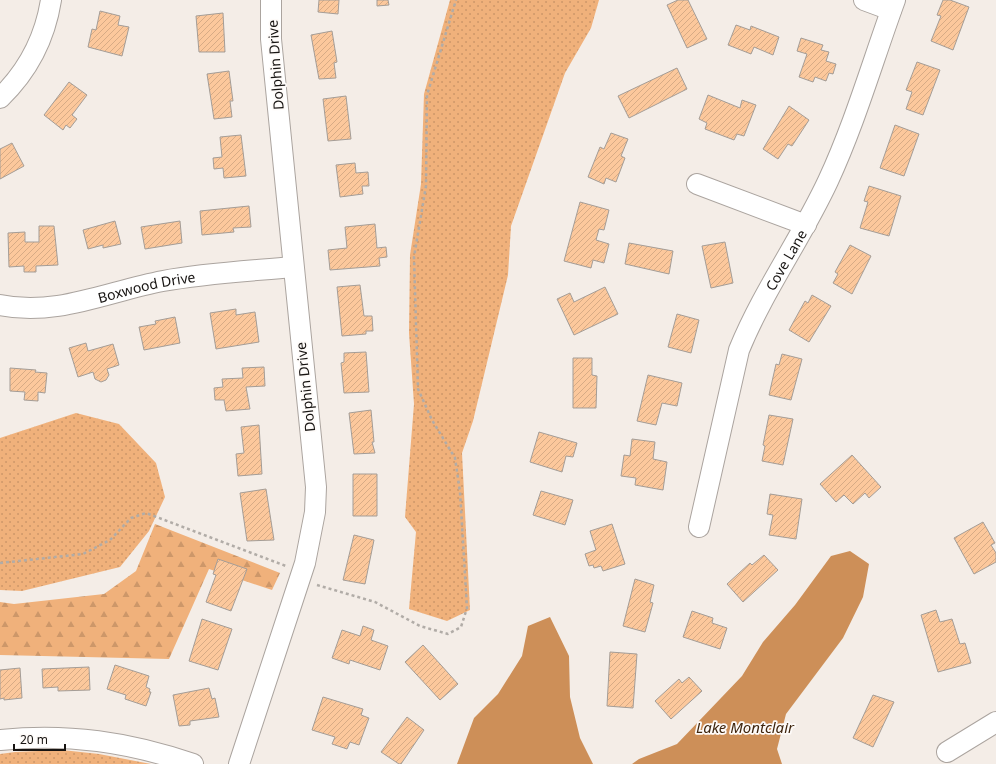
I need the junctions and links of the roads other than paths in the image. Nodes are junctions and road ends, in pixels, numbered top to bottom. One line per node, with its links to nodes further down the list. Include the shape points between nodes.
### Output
1 (51, 0): 5 (street, via 40,41 28,65)
2 (271, 0): 8 (street, Dolphin Drive, via 271,39)
3 (864, 0): 4 (street)
4 (893, 5): 7 (street, Cove Lane, via 849,131 828,182)
5 (0, 98)
6 (697, 184): 7 (street)
7 (806, 225): 10 (street, Cove Lane, via 750,323 739,350)
8 (293, 267): 9 (street, Boxwood Drive, via 184,277 62,306 36,308); 15 (street, Dolphin Drive, via 316,487 315,512 301,574)
9 (0, 305)
10 (700, 527)
11 (996, 722): 13 (street)
12 (0, 740): 14 (street, via 64,737 105,741 137,747)
13 (947, 752)
14 (194, 764)
15 (239, 764)

